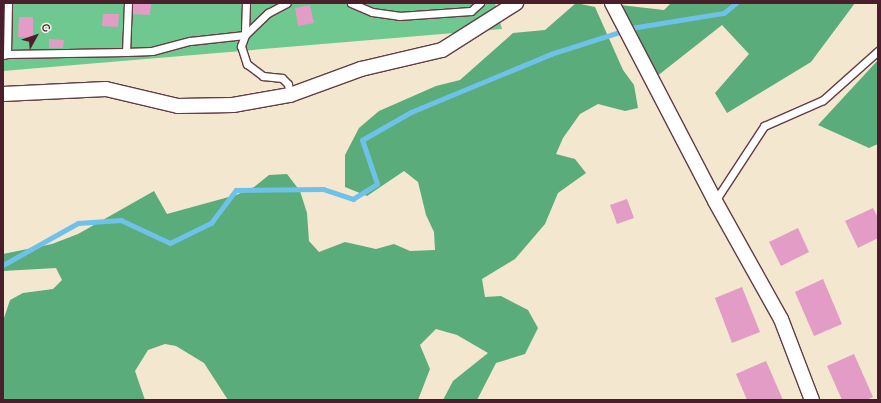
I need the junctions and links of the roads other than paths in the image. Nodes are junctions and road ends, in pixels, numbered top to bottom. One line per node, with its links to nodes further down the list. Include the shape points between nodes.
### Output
1 (8, 3): 12 (lane)
2 (128, 3): 11 (lane)
3 (246, 3): 9 (lane)
4 (287, 3): 9 (lane, via 268,13)
5 (351, 3): 6 (lane, via 372,12 399,16 471,11)
6 (480, 3)
7 (516, 3): 14 (street, via 442,50 361,69)
8 (612, 3): 15 (street)
9 (245, 35): 11 (lane, via 190,41 152,51); 14 (lane, via 241,46 247,64 263,76 282,78 288,84)
10 (878, 51): 15 (lane, via 822,100 764,126)
11 (126, 52): 12 (lane)
12 (5, 55)
13 (3, 94): 14 (street, via 106,89 178,106 233,105)
14 (290, 95)
15 (715, 201): 16 (street, via 781,319)
16 (812, 400)

